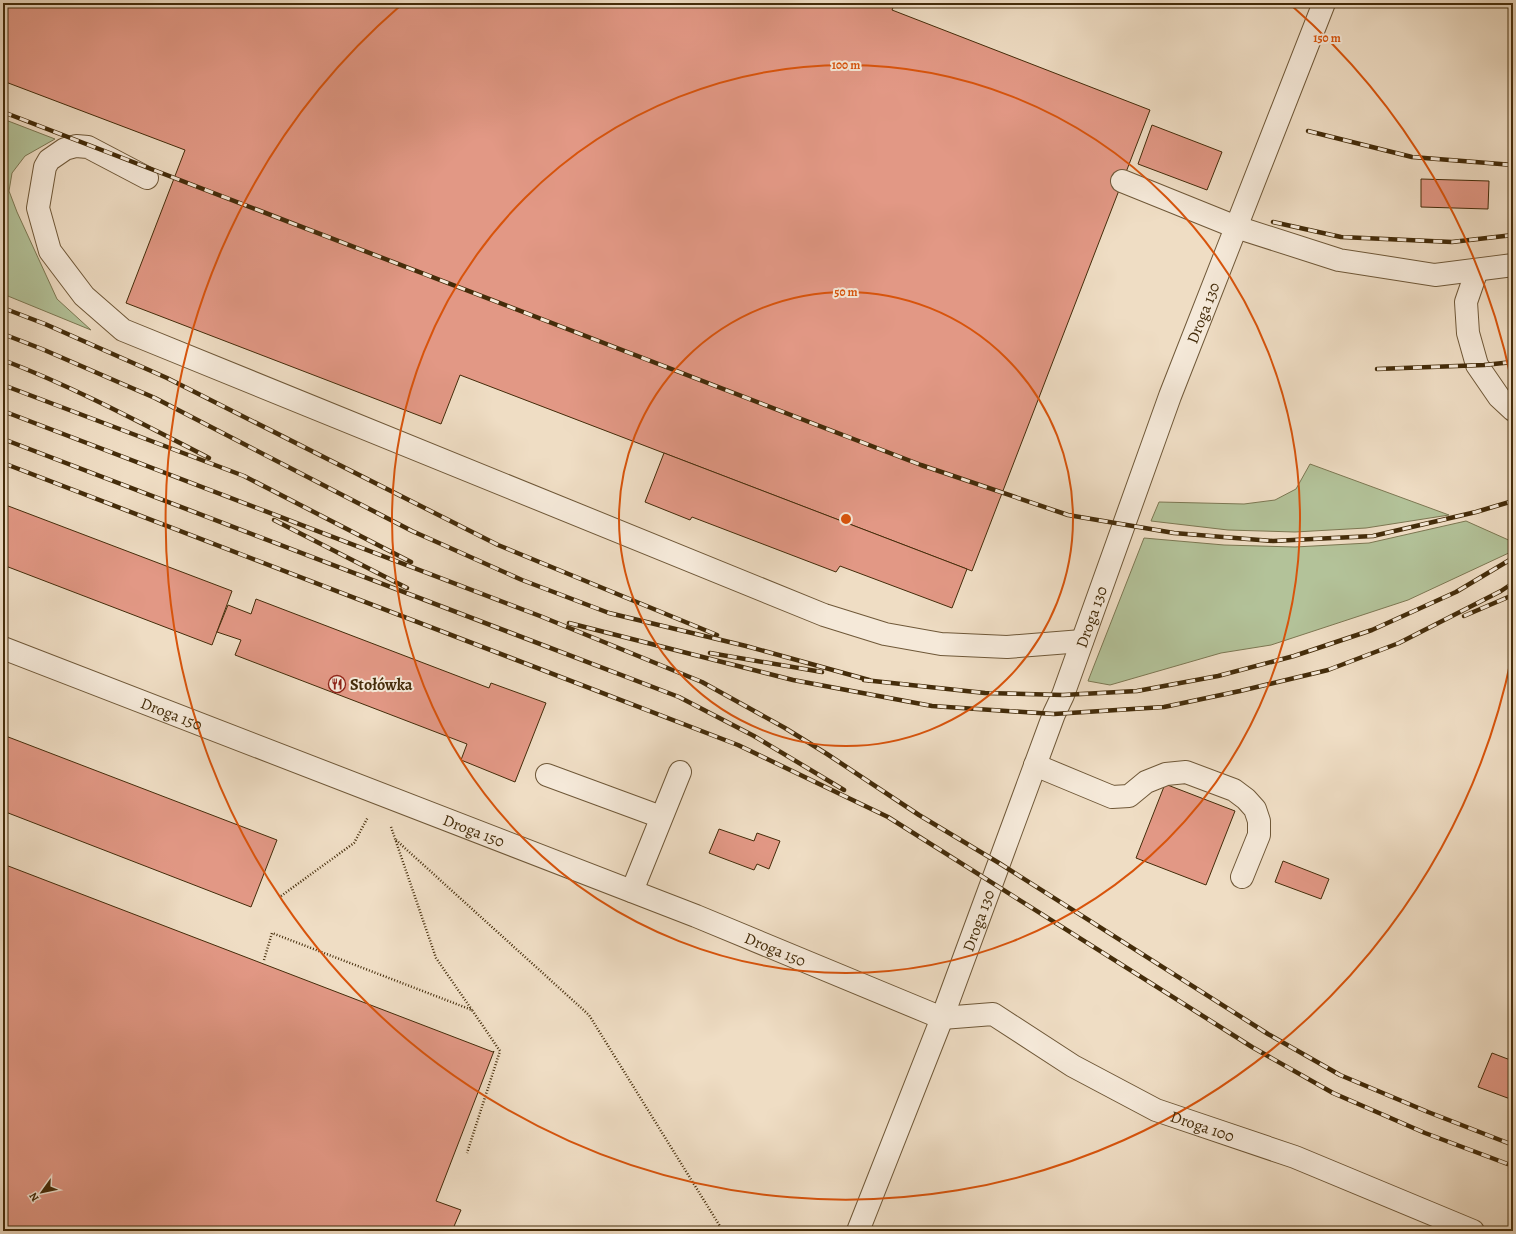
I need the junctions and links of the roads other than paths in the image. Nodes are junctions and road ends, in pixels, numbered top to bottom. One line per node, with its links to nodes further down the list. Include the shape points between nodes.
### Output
1 (1324, 3): 4 (lane, Droga 130)
2 (148, 178): 8 (lane, via 88,147 65,148 49,160 45,168 38,208 50,251 84,296 123,330 824,615 885,634 941,644 1006,647)
3 (1122, 181): 4 (lane)
4 (1236, 227): 6 (lane, via 1339,260 1435,275); 8 (lane, Droga 130, via 1170,396)
5 (1513, 265): 6 (lane)
6 (1477, 270): 7 (lane, via 1466,302 1468,333 1477,365 1499,397)
7 (1513, 410)
8 (1082, 641): 10 (lane, Droga 130)
9 (3, 648): 15 (lane, Droga 150)
10 (1035, 765): 14 (lane, via 1112,797 1130,796 1146,782 1166,774 1186,772 1234,790 1256,809 1259,821 1259,835); 16 (lane, Droga 130)
11 (680, 772): 13 (lane)
12 (547, 775): 13 (lane)
13 (662, 817): 15 (lane)
14 (1242, 877)
15 (632, 891): 16 (lane, Droga 150)
16 (942, 1018): 17 (lane, Droga 130); 18 (lane, Droga 100, via 993,1014 1073,1066 1156,1110 1295,1158)
17 (858, 1231)
18 (1473, 1231)

